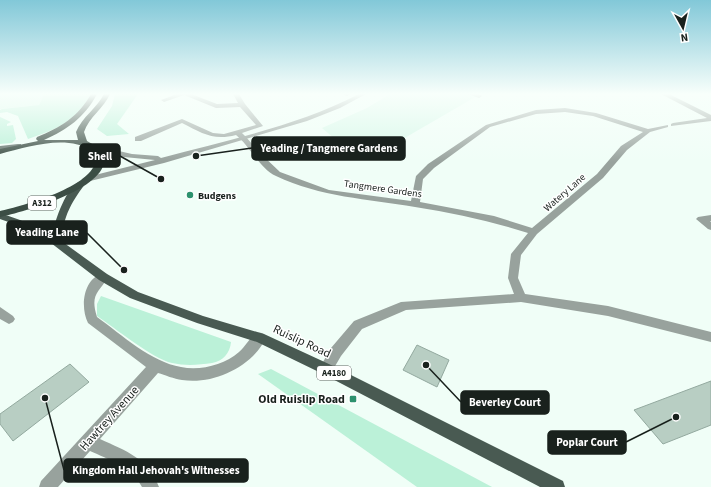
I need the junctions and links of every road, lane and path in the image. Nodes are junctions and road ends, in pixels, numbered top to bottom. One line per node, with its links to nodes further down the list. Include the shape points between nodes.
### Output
1 (77, 117): 12 (highway, via 67,126)
2 (92, 117): 13 (highway, A312, via 81,128 80,136)
3 (252, 117): 9 (street, via 260,126)
4 (314, 117): 10 (street)
5 (520, 117): 18 (street, via 488,126 432,166 419,178)
6 (603, 117): 8 (street)
7 (711, 118): 8 (street, Watery Lane)
8 (648, 131): 22 (street, Watery Lane, via 624,148 600,176)
9 (236, 132): 10 (street, Tangmere Gardens); 11 (street, via 224,136 212,135 182,121)
10 (244, 138): 16 (street); 18 (street, Tangmere Gardens, via 277,174 328,192)
11 (138, 139)
12 (24, 145): 13 (highway, via 59,141); 14 (main road); 15 (highway)
13 (88, 145): 16 (street, via 138,158); 17 (highway, A312, via 98,152 100,160 97,169)
14 (0, 148)
15 (0, 152)
16 (186, 154): 17 (street)
17 (84, 182): 19 (highway, A312, via 48,201); 23 (main road, via 62,209)
18 (415, 204): 22 (street, Tangmere Gardens, via 494,219)
19 (0, 215): 23 (main road, A4180)
20 (711, 218): 21 (street, via 702,219)
21 (711, 227)
22 (534, 232): 25 (street, Watery Lane, via 516,254 513,278)
23 (55, 240): 24 (main road, Ruislip Road / A4180)
24 (103, 277): 27 (main road, Ruislip Road / A4180, via 134,295 163,307); 28 (street, via 92,290 88,301 92,320)
25 (521, 298): 26 (street, via 608,312); 29 (street, via 406,305 358,325)
26 (711, 337)
27 (260, 338): 28 (street, via 235,363 210,373 182,374); 29 (main road, Ruislip Road / A4180)
28 (155, 366): 30 (street, Hawtrey Avenue)
29 (326, 369): 33 (main road, Ruislip Road / A4180)
30 (88, 442): 31 (street, Hawtrey Avenue); 32 (street, via 134,465 148,478)
31 (47, 487)
32 (151, 487)
33 (557, 487)

